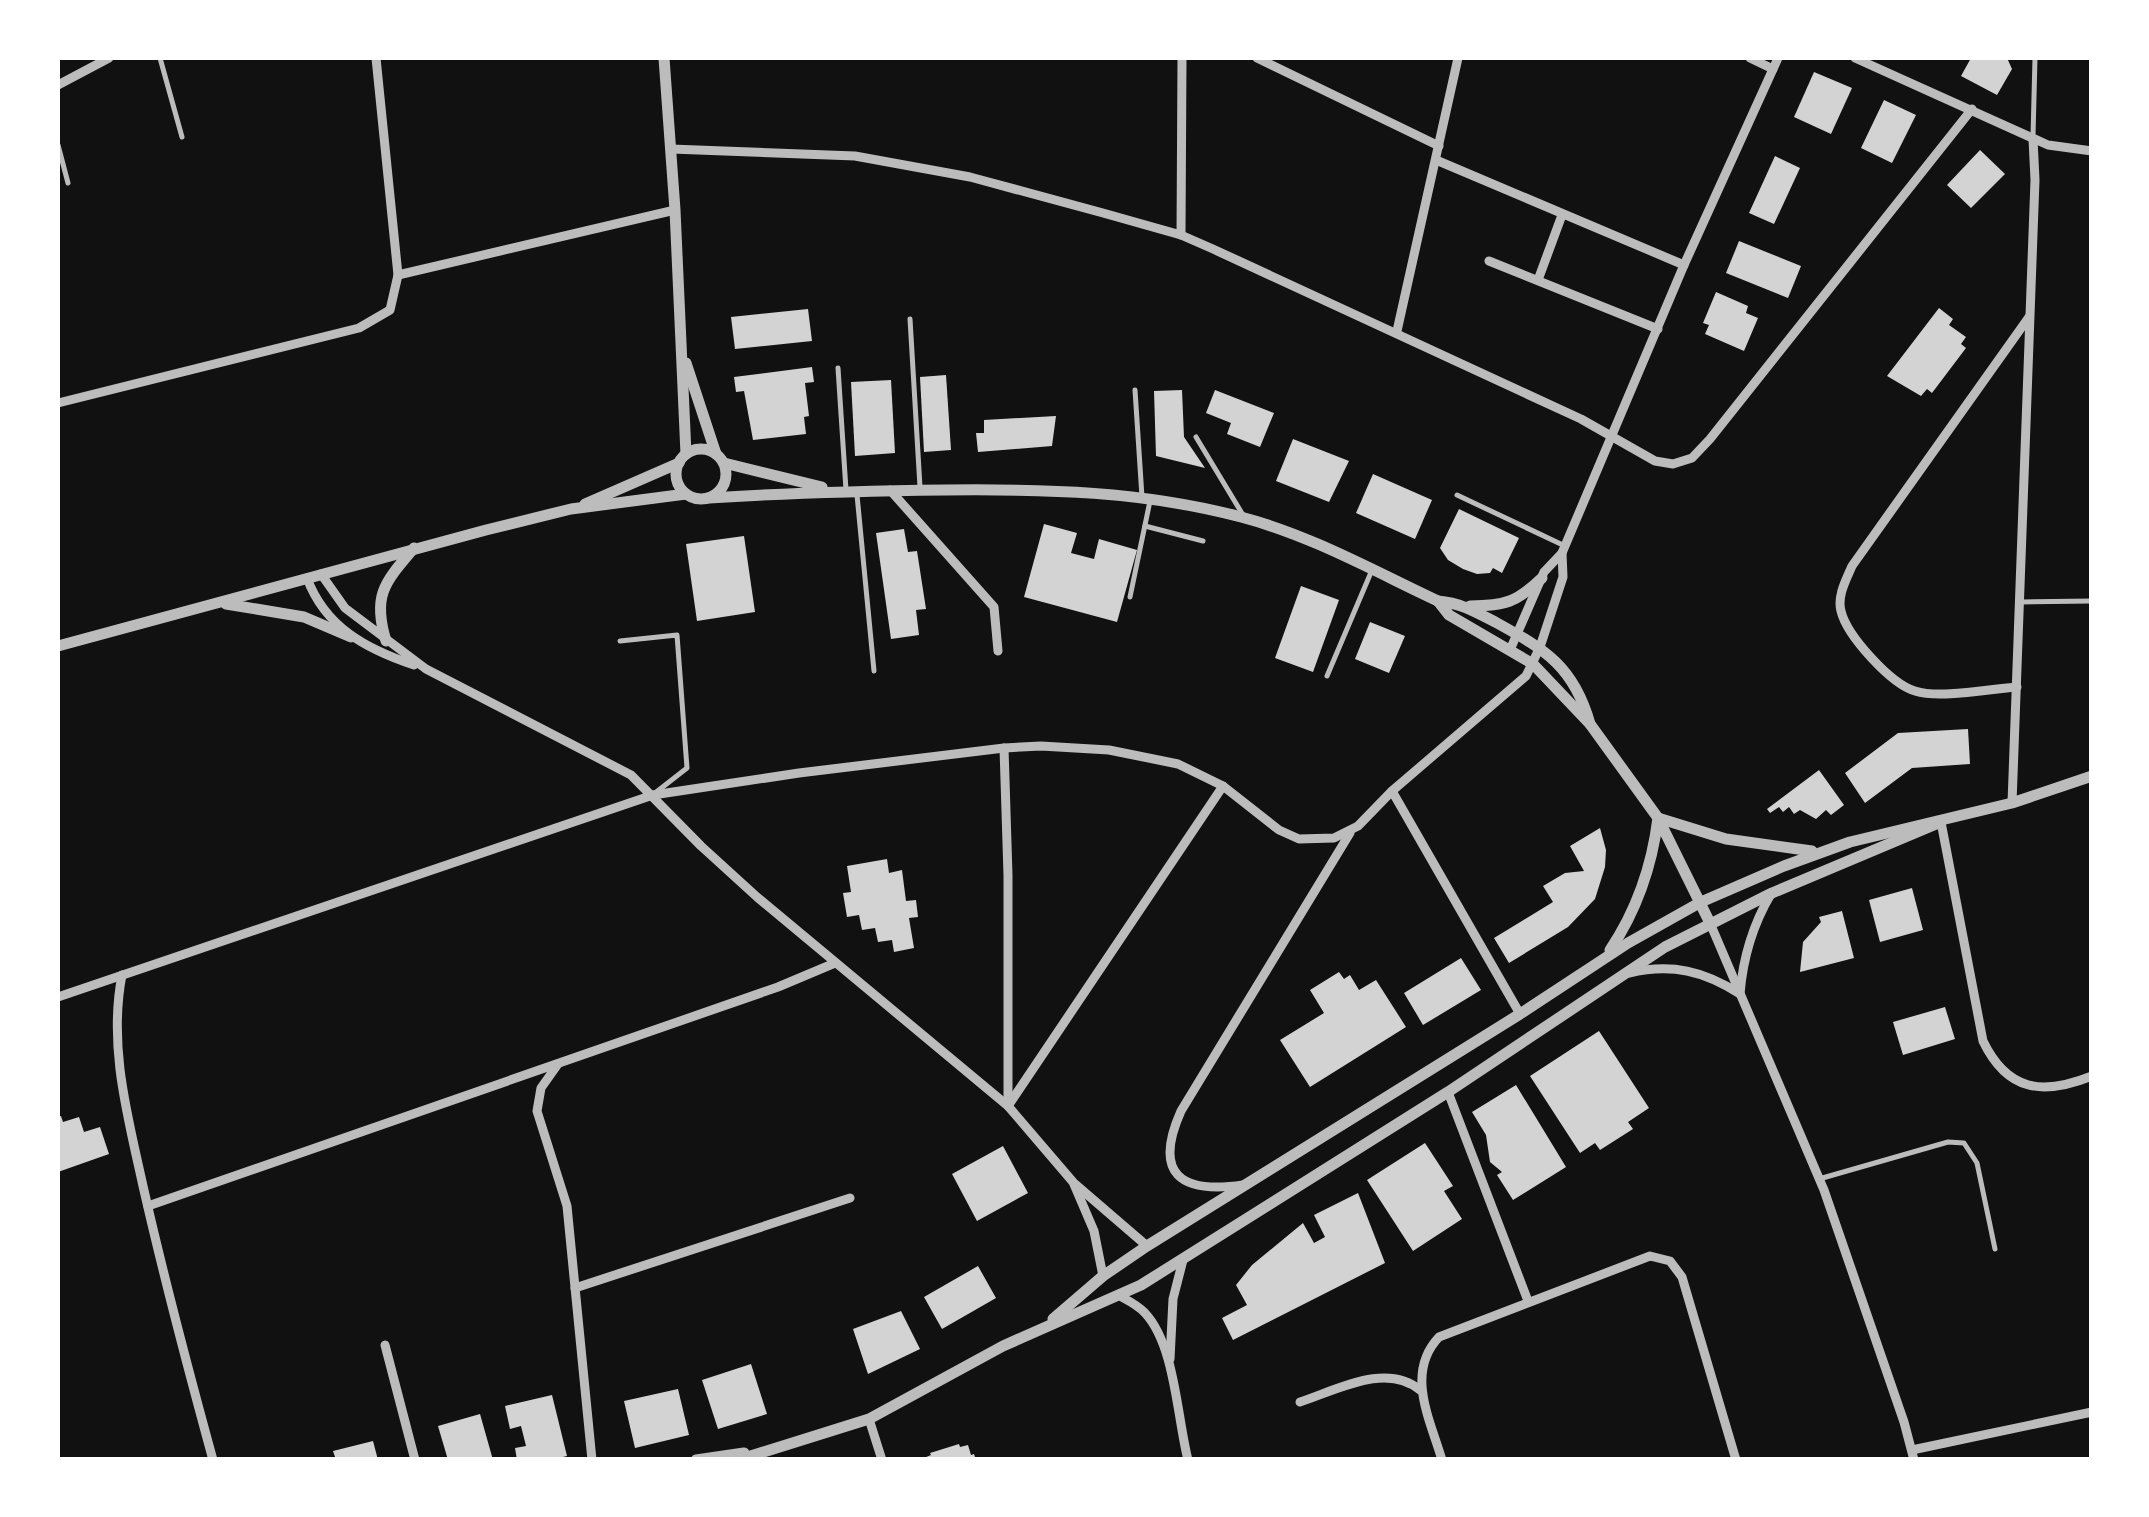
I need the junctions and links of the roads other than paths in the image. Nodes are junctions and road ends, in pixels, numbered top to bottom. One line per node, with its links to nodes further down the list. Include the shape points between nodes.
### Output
1 (109, 58): 14 (street)
2 (160, 58): 16 (lane)
3 (376, 58): 29 (street)
4 (664, 58): 20 (street)
5 (1182, 58): 26 (street)
6 (1257, 58): 19 (street)
7 (1458, 58): 19 (street)
8 (1750, 58): 13 (street)
9 (1778, 58): 13 (street)
10 (1854, 58): 12 (street)
11 (2036, 58): 17 (lane)
12 (1876, 62): 15 (street)
13 (1773, 69): 28 (street)
14 (58, 85)
15 (1972, 108): 17 (street); 40 (street, via 1692,458 1655,460)
16 (182, 137)
17 (2033, 139): 21 (street); 31 (street)
18 (58, 145): 23 (lane)
19 (1439, 146): 22 (street)
20 (671, 148): 24 (street); 26 (street, via 855,156 918,166)
21 (2092, 151)
22 (1436, 160): 25 (street); 34 (street)
23 (68, 184)
24 (675, 210): 29 (street); 35 (street)
25 (1562, 215): 28 (street); 30 (street)
26 (1181, 236): 34 (street)
27 (1489, 261): 30 (street)
28 (1684, 265): 33 (street)
29 (398, 276): 38 (street, via 390,310 359,328)
30 (1538, 280): 33 (street)
31 (2029, 318): 63 (street); 78 (street, via 1852,566 1841,610 1891,678 1916,692)
32 (910, 319): 45 (lane)
33 (1658, 329): 40 (street)
34 (1397, 331): 40 (street)
35 (683, 354): 41 (street); 42 (street)
36 (838, 368): 43 (lane)
37 (1135, 390): 49 (lane)
38 (58, 404)
39 (1196, 436): 51 (lane)
40 (1614, 436): 55 (street)
41 (720, 458): 42 (street, via 701,450); 43 (street); 48 (street, via 726,480)
42 (683, 459): 46 (street, via 677,480); 50 (street)
43 (846, 490): 44 (street); 48 (street); 76 (lane)
44 (890, 490): 45 (street); 73 (street, via 994,607)
45 (920, 490): 49 (street, via 1042,489)
46 (686, 494): 48 (street); 50 (street)
47 (1456, 495): 55 (lane)
48 (709, 498)
49 (1146, 498): 51 (street); 52 (lane)
50 (572, 509): 54 (street)
51 (1245, 518): 56 (street)
52 (1145, 526): 53 (lane); 60 (lane)
53 (1203, 541)
54 (414, 548): 57 (street); 68 (street, via 380,595)
55 (1563, 549): 59 (street); 71 (street, via 1563,577)
56 (1372, 570): 62 (street); 77 (lane)
57 (321, 574): 58 (street); 68 (street, via 345,608)
58 (307, 578): 64 (street); 67 (street, via 320,608)
59 (1542, 578): 65 (street, via 1508,603); 66 (street)
60 (1130, 598)
61 (2092, 600): 63 (lane)
62 (1438, 601): 65 (street); 72 (street, via 1449,615)
63 (2021, 602): 78 (street)
64 (222, 603): 67 (street, via 304,617); 70 (street)
65 (1465, 606): 66 (street)
66 (1517, 634): 71 (street); 72 (street)
67 (351, 637): 75 (street)
68 (386, 641): 75 (street)
69 (620, 641): 84 (lane, via 677,636 687,768)
70 (58, 646)
71 (1540, 646): 74 (street); 79 (street, via 1572,681)
72 (1510, 650): 74 (street)
73 (998, 651)
74 (1533, 664): 79 (street); 83 (street, via 1512,690)
75 (426, 669): 84 (street, via 631,775)
76 (874, 671)
77 (1327, 676)
78 (2017, 686): 85 (street)
79 (1590, 724): 86 (street)
80 (1004, 748): 82 (street, via 1109,750 1178,764); 84 (street); 103 (street)
81 (2092, 776): 85 (street)
82 (1223, 786): 88 (street, via 1298,838); 103 (street)
83 (1392, 791): 88 (street); 99 (street)
84 (652, 794): 94 (street); 96 (street)
85 (2012, 803): 87 (street)
86 (1658, 818): 89 (street, via 1726,840); 91 (street); 93 (street, via 1637,902)
87 (1941, 822): 89 (street); 90 (street); 101 (street, via 1983,1041 1995,1066 2018,1082 2043,1086)
88 (1351, 831): 106 (street, via 1173,1129 1169,1160 1188,1184)
89 (1821, 852): 91 (street)
90 (1772, 893): 92 (street); 97 (street, via 1752,930)
91 (1700, 902): 92 (street); 93 (street)
92 (1710, 924): 95 (street); 97 (street)
93 (1605, 958): 99 (street)
94 (835, 963): 100 (street); 103 (street)
95 (1622, 975): 97 (street, via 1684,968); 102 (street)
96 (122, 976): 98 (street); 108 (street, via 119,1063)
97 (1740, 994): 104 (street)
98 (58, 997)
99 (1520, 1014): 106 (street)
100 (558, 1064): 108 (street); 113 (street, via 541,1088 537,1110 567,1206)
101 (2092, 1076)
102 (1448, 1092): 111 (street); 115 (street)
103 (1008, 1106): 105 (street)
104 (1819, 1179): 110 (lane, via 1964,1143 1978,1162); 124 (street)
105 (1073, 1182): 109 (street); 112 (street, via 1094,1230)
106 (1251, 1184): 109 (street)
107 (850, 1198): 113 (street)
108 (148, 1206): 125 (street)
109 (1148, 1246): 112 (street)
110 (1996, 1248)
111 (1183, 1260): 114 (street); 118 (street, via 1173,1299)
112 (1103, 1276): 116 (street)
113 (576, 1288): 127 (street)
114 (1118, 1294): 116 (street); 118 (street, via 1144,1311)
115 (1528, 1301): 119 (street, via 1439,1338 1422,1360); 133 (street, via 1640,1258 1670,1260 1682,1277)
116 (1042, 1328): 122 (street)
117 (385, 1345): 126 (street)
118 (1170, 1366): 131 (street)
119 (1422, 1392): 120 (street, via 1388,1376); 132 (street)
120 (1300, 1402)
121 (2092, 1412): 124 (street)
122 (869, 1419): 123 (street); 130 (street)
123 (763, 1450): 128 (street); 129 (street)
124 (1913, 1455)
125 (213, 1460)
126 (415, 1460)
127 (592, 1460)
128 (696, 1460)
129 (738, 1460)
130 (882, 1460)
131 (1188, 1460)
132 (1442, 1460)
133 (1736, 1460)

